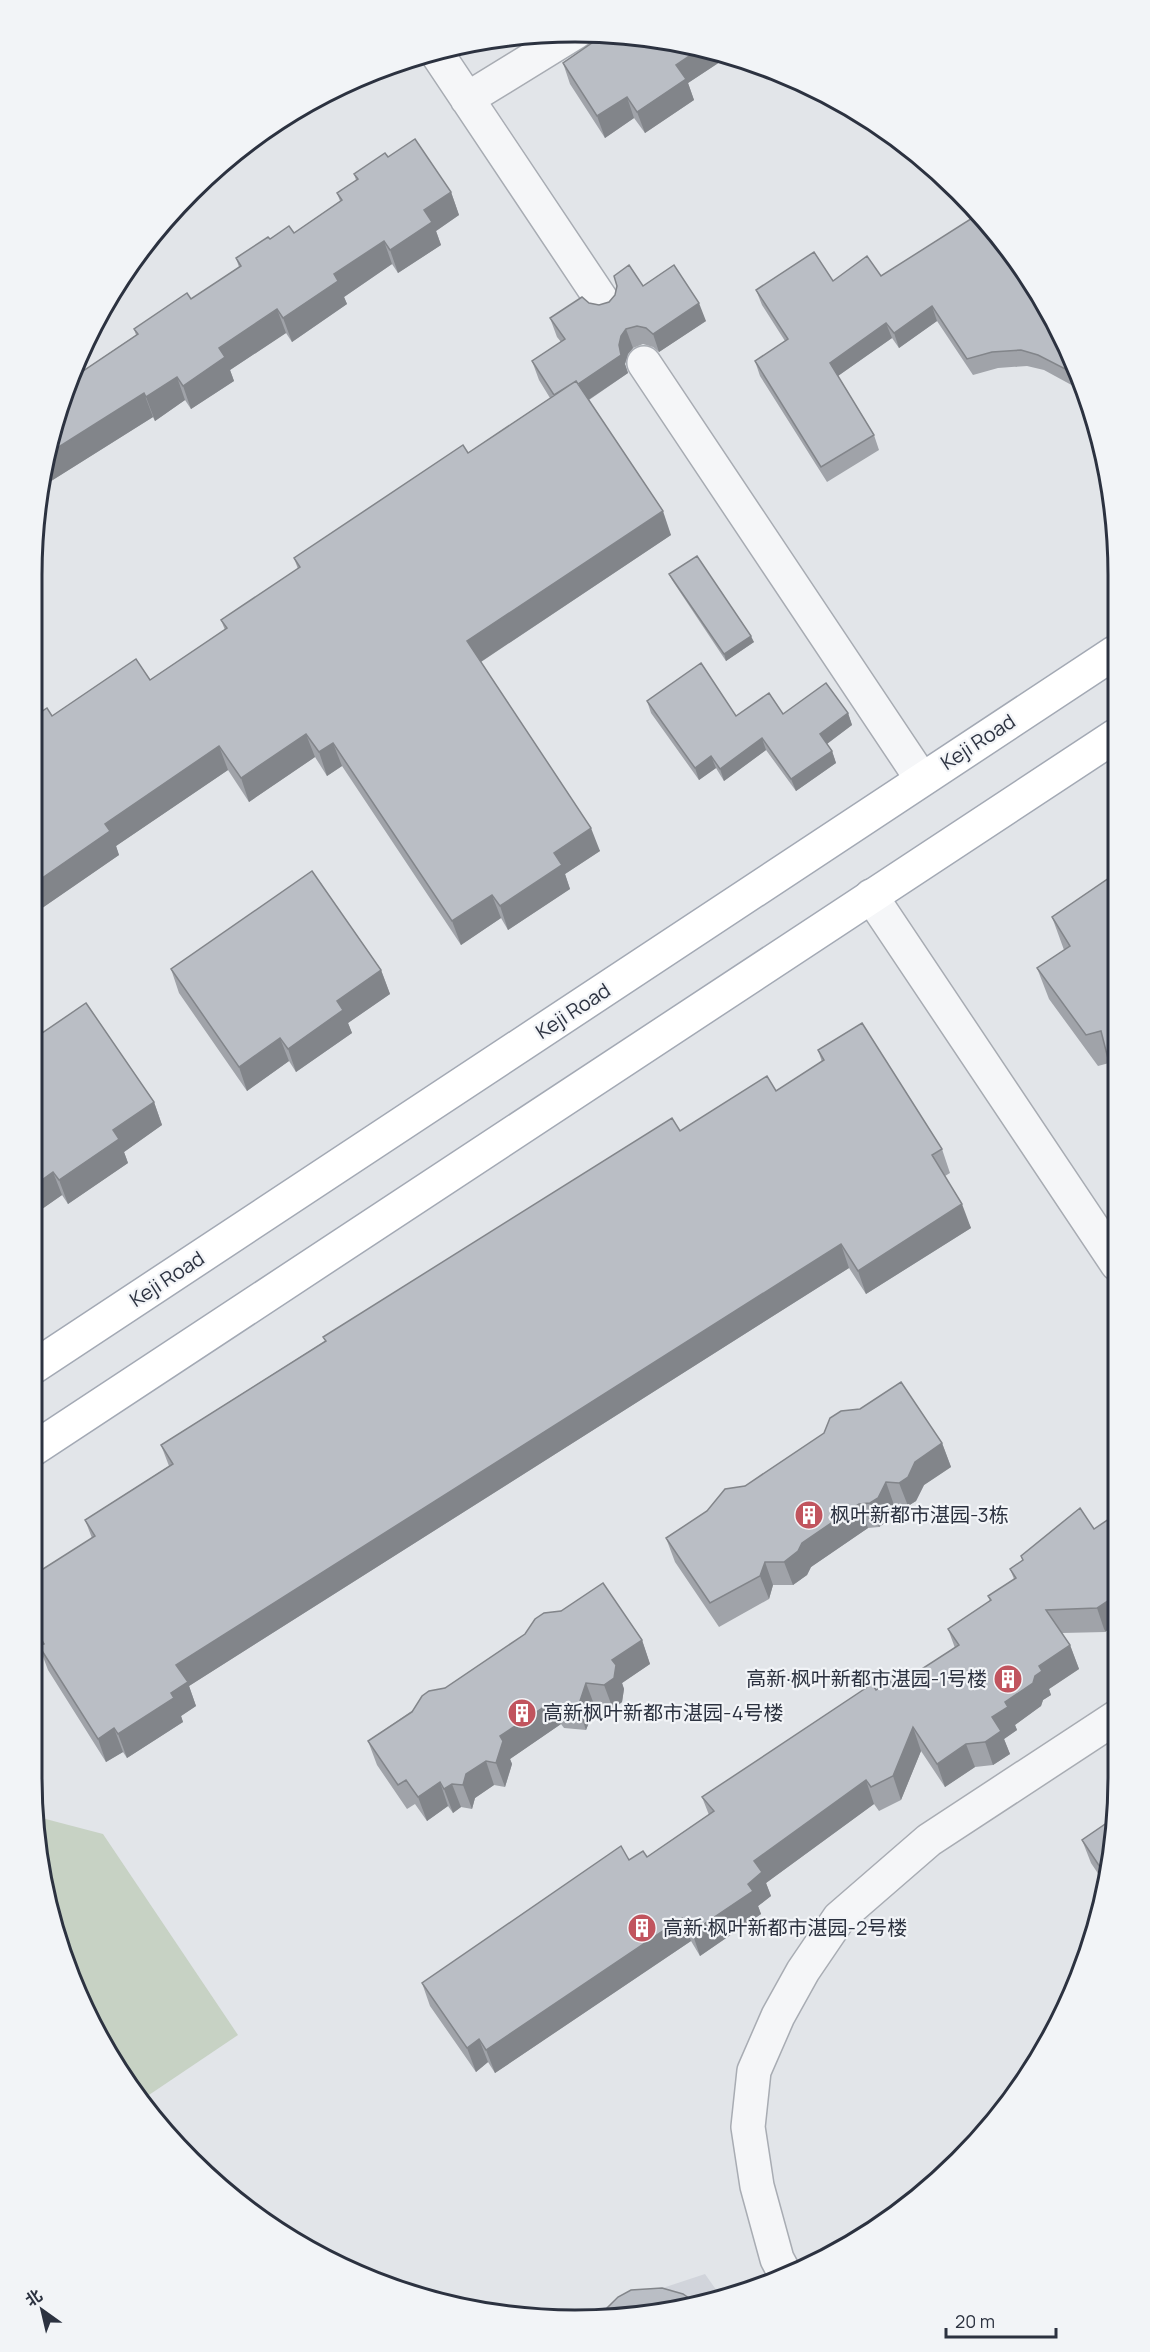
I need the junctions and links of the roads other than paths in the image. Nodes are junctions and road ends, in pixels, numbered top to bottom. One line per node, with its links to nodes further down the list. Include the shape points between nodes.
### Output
1 (559, 42): 3 (street)
2 (441, 59): 3 (street)
3 (467, 99): 4 (street)
4 (605, 305)
5 (644, 363): 8 (street)
6 (1108, 657): 8 (main road, Keji Road)
7 (1108, 741): 9 (main road)
8 (921, 778): 11 (main road, Keji Road)
9 (871, 896): 10 (street); 12 (main road)
10 (1108, 1251)
11 (42, 1361)
12 (42, 1443)
13 (1108, 1723): 14 (street, via 929,1840 839,1918 803,1971 754,2071 748,2127 757,2186)
14 (782, 2268)

